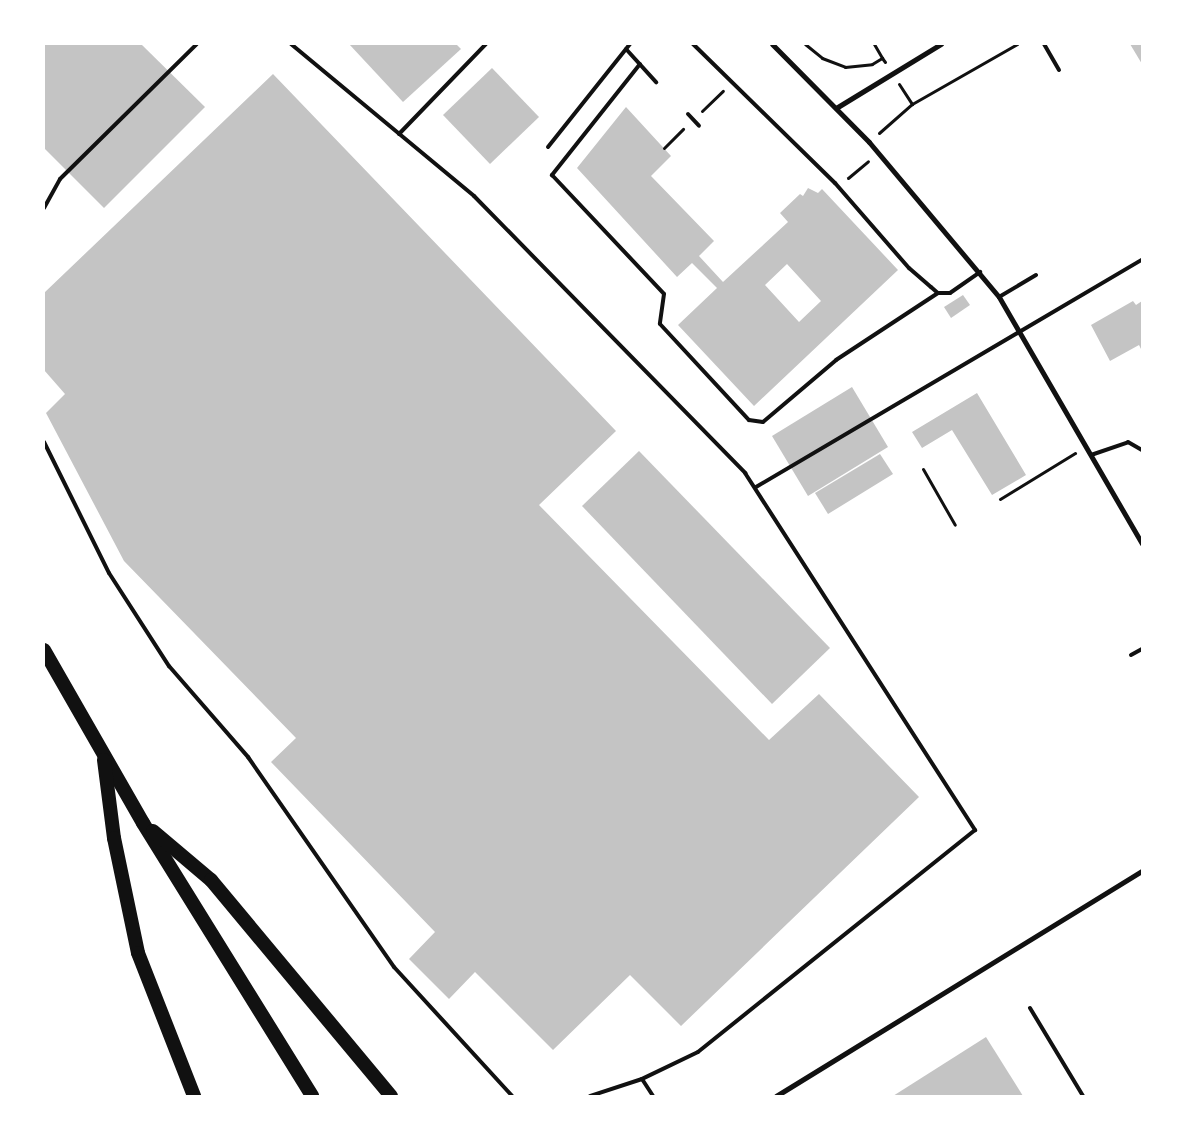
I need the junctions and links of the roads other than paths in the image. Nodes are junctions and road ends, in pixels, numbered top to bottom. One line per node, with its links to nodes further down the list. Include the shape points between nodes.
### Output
1 (197, 44): 18 (lane, via 60,180)
2 (292, 44): 16 (lane)
3 (486, 44): 16 (lane)
4 (630, 44): 9 (lane)
5 (693, 44): 22 (lane, via 839,187 909,268)
6 (772, 44): 13 (street)
7 (941, 44): 13 (street)
8 (1044, 44): 11 (lane)
9 (626, 49): 10 (lane); 17 (lane)
10 (640, 64): 12 (lane); 22 (lane, via 552,175 664,294 660,324 749,420 764,422 836,360)
11 (1058, 70)
12 (656, 82)
13 (836, 108): 20 (street, via 878,152)
14 (688, 114): 15 (lane)
15 (699, 126)
16 (399, 134): 28 (lane, via 474,196)
17 (548, 148)
18 (44, 208)
19 (1142, 260): 24 (lane)
20 (980, 272): 22 (lane, via 950,293); 23 (street)
21 (1036, 275): 23 (lane)
22 (938, 293)
23 (999, 297): 24 (street)
24 (1019, 330): 27 (street); 28 (lane)
25 (44, 442): 41 (lane, via 109,573 170,666 248,757 394,967)
26 (1142, 450): 27 (lane, via 1128,442)
27 (1092, 455): 29 (street)
28 (756, 487): 37 (lane, via 975,830 698,1052)
29 (1142, 544)
30 (1142, 649): 32 (lane)
31 (44, 650): 33 (highway)
32 (1131, 655)
33 (104, 754): 34 (highway); 38 (highway, via 114,838 138,953)
34 (143, 823): 39 (highway); 40 (highway, via 211,880)
35 (1142, 871): 44 (street)
36 (1030, 1008): 45 (lane)
37 (642, 1079): 42 (lane); 43 (lane)
38 (194, 1096)
39 (312, 1096)
40 (391, 1096)
41 (512, 1096)
42 (590, 1096)
43 (653, 1096)
44 (776, 1096)
45 (1083, 1096)

